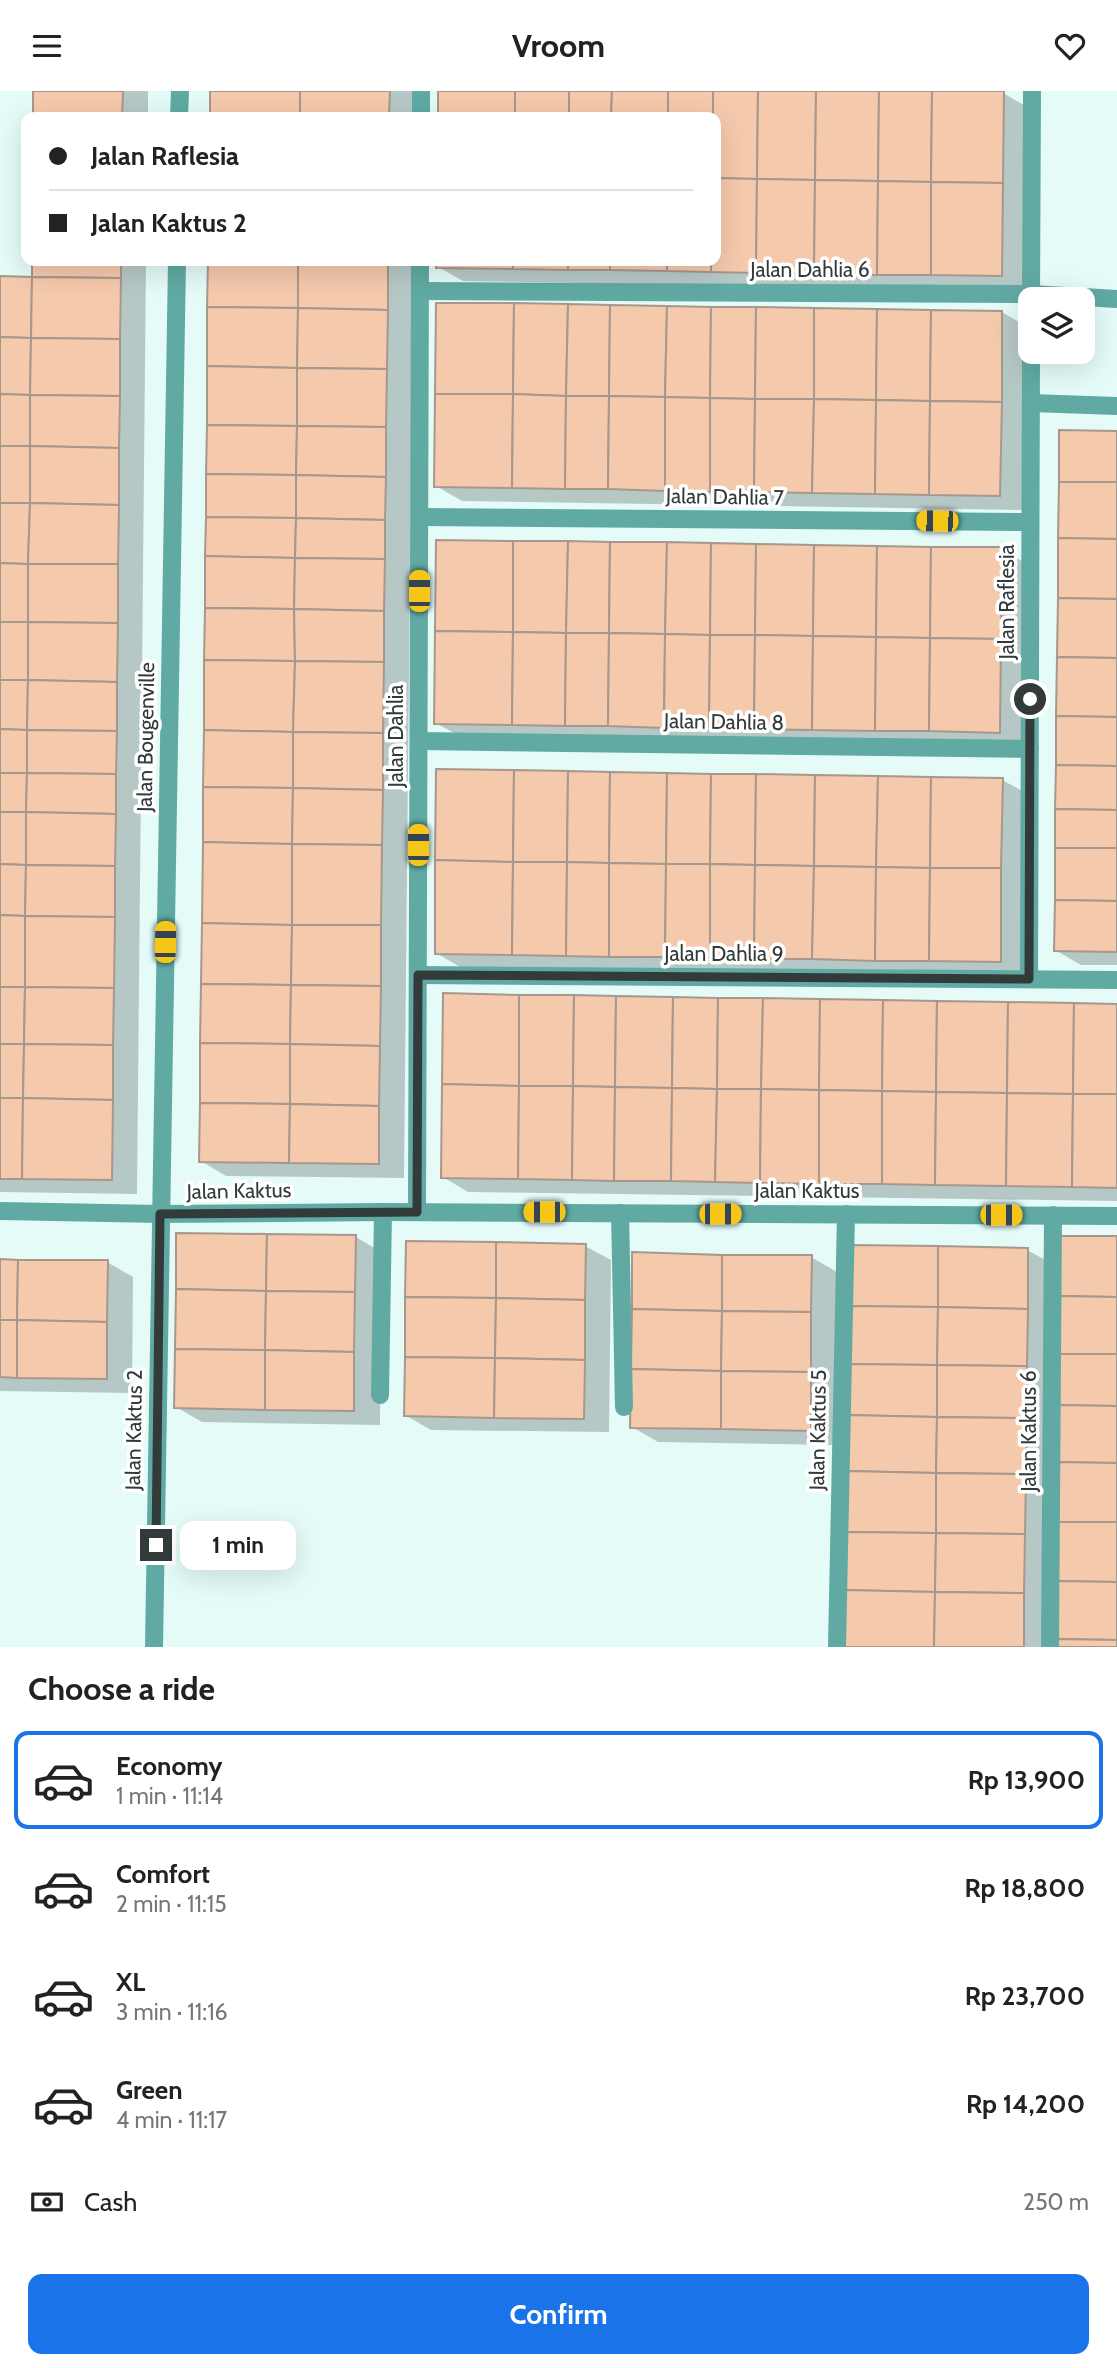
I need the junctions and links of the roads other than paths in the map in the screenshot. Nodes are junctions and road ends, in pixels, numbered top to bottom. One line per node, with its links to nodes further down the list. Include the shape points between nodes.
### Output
1 (180, 91): 4 (street)
2 (421, 91): 5 (street)
3 (1032, 91): 8 (street)
4 (179, 112)
5 (421, 112)
6 (177, 266): 27 (street, Jalan Bougenville)
7 (421, 266): 9 (street, Jalan Dahlia)
8 (1031, 287)
9 (420, 291): 10 (street, Jalan Dahlia 6); 16 (street, Jalan Dahlia)
10 (1018, 296)
11 (1095, 298): 12 (street, Jalan Dahlia 6)
12 (1117, 299)
13 (1031, 364): 14 (street, Jalan Raflesia)
14 (1031, 403): 15 (street); 17 (street, Jalan Raflesia)
15 (1117, 406)
16 (420, 517): 17 (street, Jalan Dahlia 7); 18 (street, Jalan Dahlia)
17 (1030, 522): 19 (street, Jalan Raflesia)
18 (419, 741): 19 (street, Jalan Dahlia 8); 20 (street, Jalan Dahlia)
19 (1030, 749): 21 (street, Jalan Raflesia)
20 (418, 975): 21 (street, Jalan Dahlia 9); 25 (street, Jalan Dahlia)
21 (1029, 979): 22 (street, Jalan Dahlia 9)
22 (1117, 980)
23 (0, 1211): 27 (street, Jalan Kaktus)
24 (383, 1212): 25 (street, Jalan Kaktus); 27 (street, Jalan Kaktus); 31 (street)
25 (417, 1212): 26 (street, Jalan Kaktus)
26 (620, 1213): 28 (street, Jalan Kaktus); 32 (street)
27 (160, 1214): 33 (street, Jalan Kaktus 2)
28 (846, 1214): 29 (street, Jalan Kaktus); 34 (street, Jalan Kaktus 5)
29 (1053, 1215): 30 (street, Jalan Kaktus); 35 (street, Jalan Kaktus 6)
30 (1117, 1216)
31 (380, 1395)
32 (624, 1407)
33 (154, 1647)
34 (837, 1647)
35 (1051, 1647)

